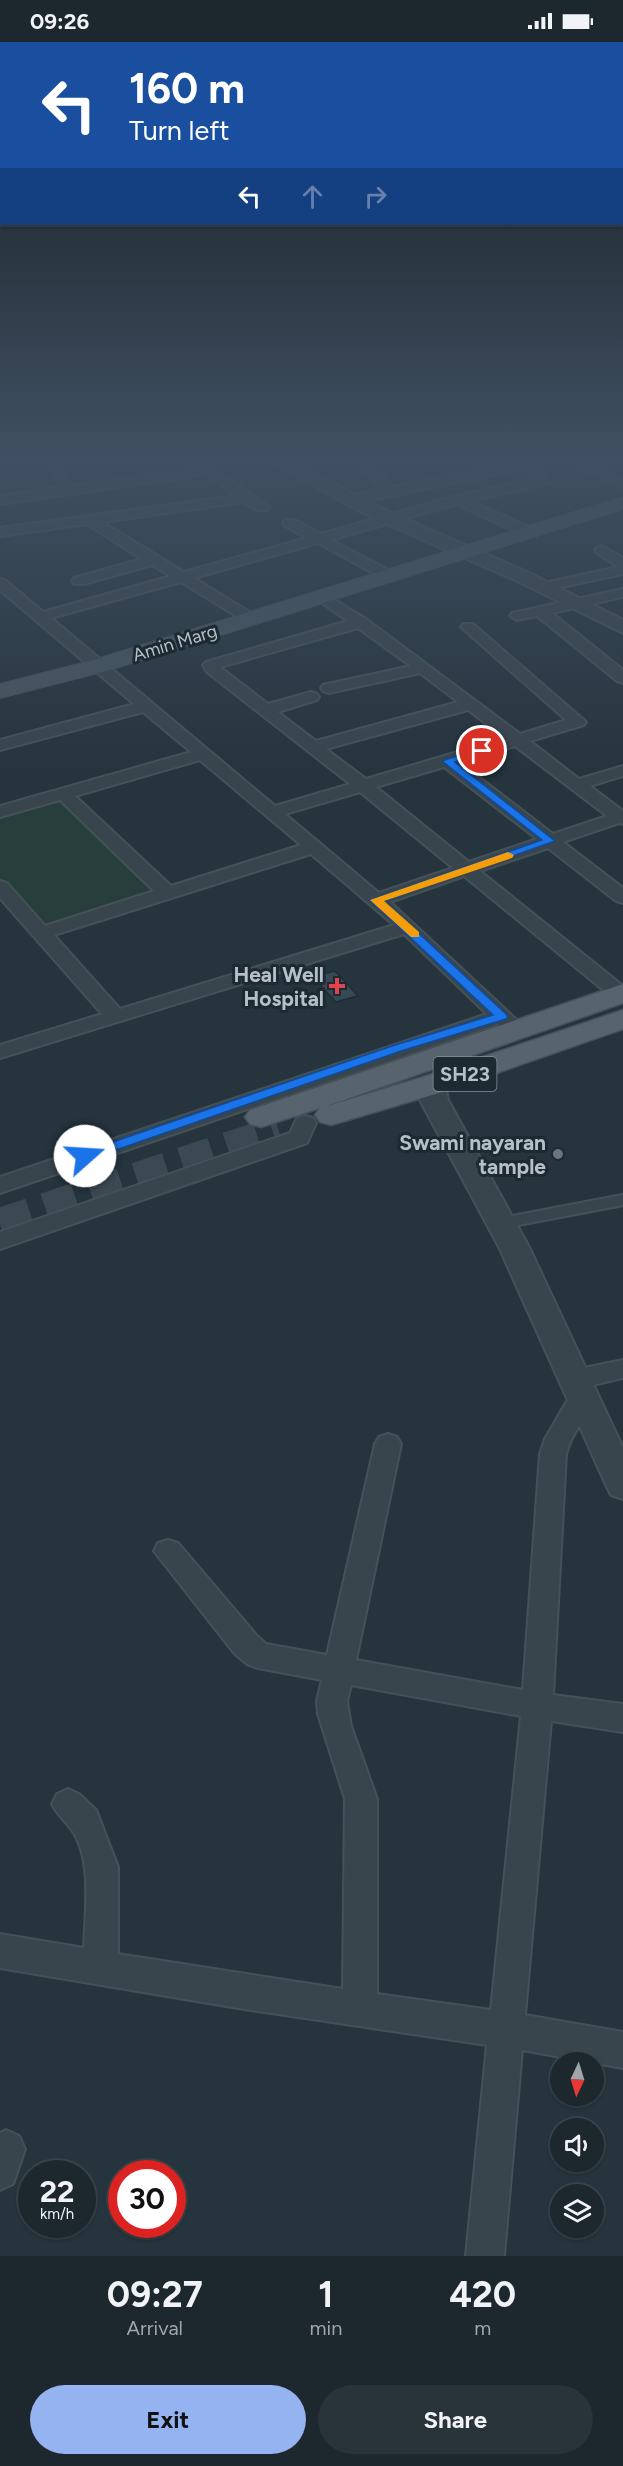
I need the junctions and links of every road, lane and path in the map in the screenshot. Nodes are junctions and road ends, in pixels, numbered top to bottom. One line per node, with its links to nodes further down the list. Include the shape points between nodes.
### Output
1 (141, 563): 10 (street)
2 (163, 563): 8 (street)
3 (228, 563): 8 (street)
4 (366, 563): 9 (street)
5 (431, 563): 9 (main road, Amin Marg)
6 (489, 563): 12 (street)
7 (623, 570): 12 (street)
8 (183, 576): 18 (street); 19 (street)
9 (389, 576): 14 (main road, Amin Marg)
10 (79, 581)
11 (0, 584): 18 (street)
12 (544, 587): 15 (street)
13 (623, 593): 15 (street)
14 (323, 597): 19 (main road, Amin Marg); 20 (street)
15 (575, 603): 16 (street); 22 (street)
16 (539, 610): 17 (street); 25 (street)
17 (517, 616)
18 (40, 617): 23 (street)
19 (251, 619): 23 (main road, Amin Marg)
20 (361, 622): 24 (street); 31 (street, via 211,665)
21 (468, 627): 32 (street, via 578,722)
22 (623, 627)
23 (98, 666): 27 (main road, Amin Marg); 30 (street)
24 (424, 668): 26 (street); 29 (street)
25 (623, 678)
26 (329, 688)
27 (0, 691)
28 (311, 697): 31 (street)
29 (470, 704): 32 (street); 34 (street)
30 (146, 706): 33 (street); 35 (street)
31 (266, 710): 34 (street)
32 (517, 740): 36 (street); 38 (street)
33 (0, 745)
34 (314, 747): 39 (street)
35 (203, 754): 40 (street); 42 (street)
36 (447, 761): 39 (street); 44 (street)
37 (623, 771): 38 (street)
38 (576, 785): 43 (street)
39 (364, 786): 42 (street); 46 (street)
40 (63, 794): 41 (street); 48 (street)
41 (0, 812)
42 (272, 812): 45 (street)
43 (622, 817): 44 (street)
44 (550, 841): 46 (street); 49 (street)
45 (314, 847): 48 (street); 50 (street)
46 (467, 870): 50 (street); 53 (street)
47 (0, 887): 52 (street)
48 (167, 893): 52 (street)
49 (623, 897)
50 (376, 900): 51 (street)
51 (407, 927): 54 (street); 55 (street)
52 (41, 933): 54 (street)
53 (622, 1002): 55 (main road, SH23); 57 (main road, SH23)
54 (115, 1016): 56 (street)
55 (508, 1023): 58 (main road, SH23); 59 (street, via 397,1048)
56 (0, 1052)
57 (431, 1085): 58 (main road, SH23); 61 (street, via 434,1100)
58 (282, 1124): 62 (street, via 299,1138)
59 (0, 1185)
60 (623, 1200): 61 (lane)
61 (501, 1223): 64 (street)
62 (0, 1241)
63 (623, 1369): 64 (street)
64 (579, 1387): 66 (street); 69 (street, via 554,1454)
65 (388, 1444): 68 (street)
66 (623, 1485)
67 (168, 1551): 68 (street, via 258,1655)
68 (339, 1670): 69 (street); 74 (street, via 332,1701 333,1717 361,1799)
69 (537, 1706): 70 (street); 75 (street)
70 (623, 1718)
71 (68, 1804): 73 (street, via 85,1821 102,1866)
72 (0, 1951): 73 (street)
73 (100, 1968): 74 (street)
74 (360, 2008): 75 (street)
75 (508, 2030): 76 (street); 77 (street)
76 (623, 2050)
77 (485, 2256)

